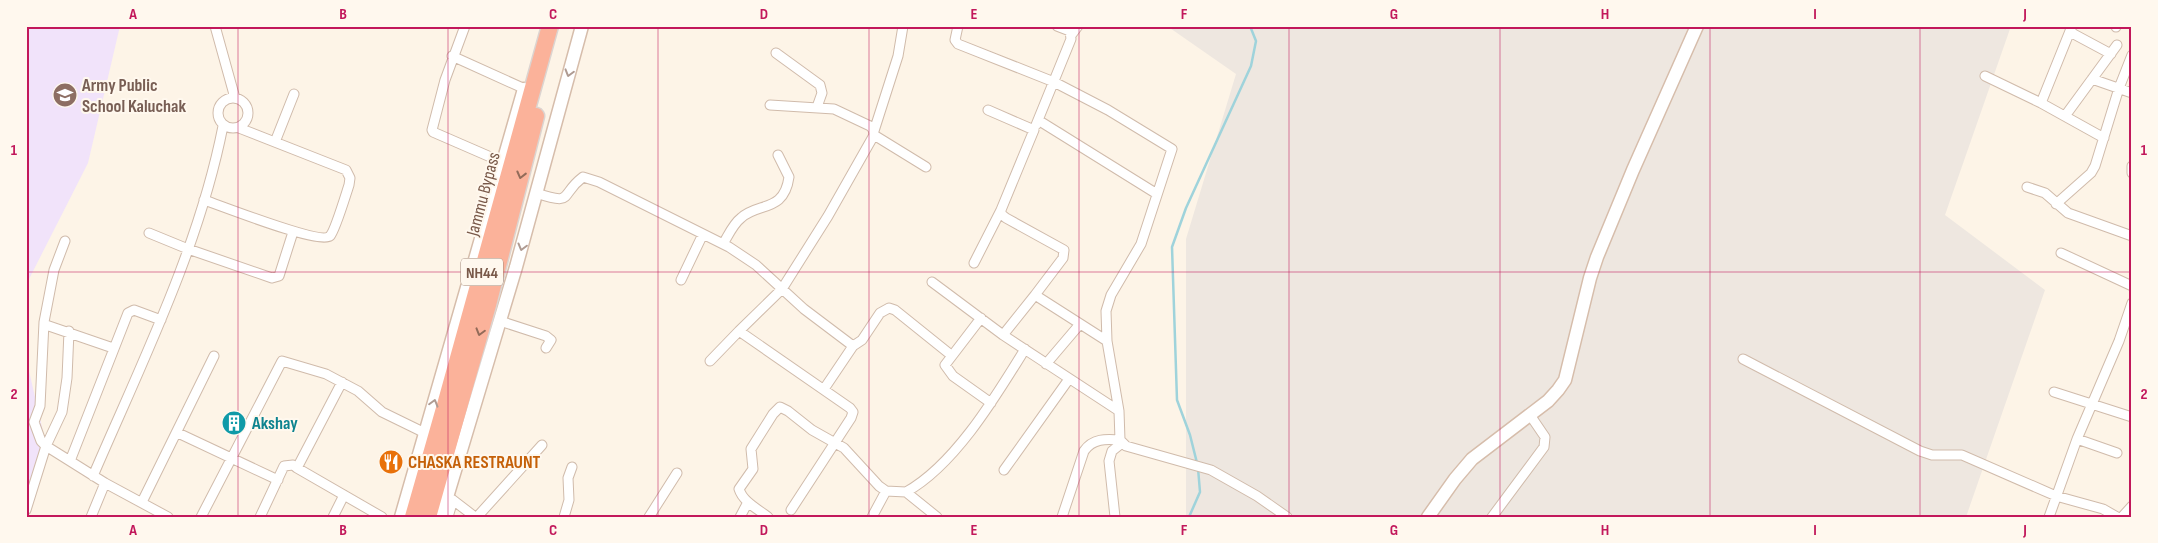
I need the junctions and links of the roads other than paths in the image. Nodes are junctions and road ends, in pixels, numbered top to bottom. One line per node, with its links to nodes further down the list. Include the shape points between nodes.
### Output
1 (215, 26): 26 (street)
2 (465, 26): 18 (street)
3 (542, 26): 22 (street)
4 (550, 26): 127 (highway, Jammu Bypass / NH44)
5 (559, 26): 113 (highway, Jammu Bypass / NH44, one-way to 113, via 488,305)
6 (582, 26): 45 (street, one-way to 45)
7 (903, 26): 36 (street, via 898,56)
8 (958, 26): 21 (street, via 955,40 958,44)
9 (1057, 26): 13 (street)
10 (1078, 26): 13 (street)
11 (1697, 26): 90 (street, via 1595,262 1564,380 1553,396)
12 (2071, 29): 16 (street); 27 (street)
13 (1072, 34): 21 (street)
14 (2118, 45): 16 (street)
15 (776, 53): 29 (street, via 820,85 822,93)
16 (2111, 54): 20 (street)
17 (2132, 55): 23 (street)
18 (452, 56): 22 (street); 40 (street, via 432,130)
19 (1985, 76): 27 (street)
20 (2092, 79): 23 (street); 31 (street)
21 (1054, 82): 32 (street); 46 (street, via 1172,149)
22 (525, 88): 40 (street)
23 (2119, 88): 24 (street); 37 (street)
24 (2132, 93)
25 (294, 94): 38 (street)
26 (235, 98): 33 (street, via 225,100 219,107 218,117); 34 (street, via 244,103 248,112 246,121)
27 (2041, 103): 31 (street)
28 (770, 105): 29 (street)
29 (817, 107): 36 (street, via 842,112 870,126)
30 (988, 110): 35 (street)
31 (2065, 116): 37 (street)
32 (1038, 120): 35 (street); 46 (street)
33 (223, 126): 34 (street); 47 (street)
34 (239, 128): 38 (street)
35 (1034, 130): 49 (street)
36 (874, 133): 42 (street); 62 (street, via 828,216)
37 (2104, 138): 48 (street, via 2098,160 2090,173)
38 (275, 142): 50 (street, via 346,170 350,178 330,236 321,239)
39 (778, 155): 55 (street, via 789,177 785,189 774,204 741,218)
40 (502, 162): 93 (street, one-way to 40)
41 (2132, 166): 43 (street)
42 (926, 167)
43 (2132, 173)
44 (2027, 187): 48 (street, via 2041,191)
45 (536, 193): 52 (street, via 562,199 583,177 591,178); 67 (street, one-way to 67)
46 (1157, 194): 73 (street, via 1141,244 1108,303)
47 (204, 200): 50 (street); 56 (street)
48 (2056, 204): 53 (street, via 2068,213)
49 (1001, 210): 58 (street); 63 (street, via 1006,218 1064,250 1064,258)
50 (294, 232): 56 (street, via 276,278)
51 (149, 233): 56 (street)
52 (703, 234): 55 (street); 59 (street)
53 (2132, 236)
54 (65, 241): 68 (street, via 52,276)
55 (723, 244): 62 (street, via 756,265)
56 (188, 249): 66 (street)
57 (2061, 253): 61 (street)
58 (974, 263)
59 (681, 280)
60 (932, 282): 65 (street)
61 (2132, 286)
62 (782, 289): 71 (street); 74 (street)
63 (1035, 295): 69 (street); 72 (street)
64 (2132, 303): 88 (street)
65 (981, 318): 72 (street); 79 (street)
66 (161, 320): 75 (street, via 131,310); 106 (street)
67 (500, 321): 76 (street, via 546,336 551,340); 113 (street)
68 (44, 322): 70 (street); 97 (street, via 40,406 34,422)
69 (1080, 324): 73 (street); 82 (street)
70 (69, 331): 75 (street); 97 (street, via 64,403)
71 (739, 331): 81 (street); 85 (street)
72 (1003, 335): 77 (street)
73 (1107, 341): 89 (street)
74 (853, 346): 79 (street, via 862,340 880,313 889,308); 85 (street)
75 (113, 348): 101 (street)
76 (546, 348)
77 (1024, 349): 82 (street); 87 (street)
78 (214, 356): 92 (street)
79 (951, 356): 87 (street, via 946,363 948,370)
80 (1743, 359): 112 (street, via 1920,450 1932,454 1962,455)
81 (710, 361)
82 (1046, 364): 83 (street)
83 (1069, 379): 89 (street); 104 (street)
84 (342, 382): 93 (street, via 382,412); 100 (street, via 282,361); 103 (street)
85 (824, 389): 96 (street, via 852,412)
86 (2054, 392): 88 (street)
87 (991, 403): 110 (street, via 947,458)
88 (2092, 403): 91 (street); 94 (street)
89 (1119, 411): 95 (street)
90 (1530, 415): 141 (street, via 1472,459); 142 (street, via 1545,437 1544,447)
91 (2132, 417)
92 (178, 433): 100 (street); 114 (street)
93 (425, 433): 126 (street)
94 (2077, 439): 99 (street); 112 (street)
95 (1121, 442): 138 (street, via 1099,440 1088,446); 139 (street, via 1112,451 1109,461); 140 (street, via 1223,476)
96 (835, 443): 109 (street, via 851,454); 115 (street, via 782,407 777,409 752,449 753,469 739,489); 118 (street)
97 (46, 446): 101 (street); 117 (street)
98 (542, 446): 131 (street)
99 (2116, 453)
100 (232, 458): 107 (street); 122 (street)
101 (70, 461): 106 (street)
102 (572, 467): 132 (street)
103 (297, 468): 107 (street, via 284,466); 111 (street)
104 (1004, 470)
105 (677, 473): 133 (street)
106 (93, 476): 108 (street)
107 (278, 480): 123 (street)
108 (105, 483): 114 (street); 121 (street)
109 (886, 491): 110 (street); 136 (street)
110 (906, 492): 137 (street)
111 (344, 495): 124 (street); 125 (street)
112 (2056, 496): 119 (street); 143 (street)
113 (445, 497): 128 (highway, Jammu Bypass / NH44); 129 (street); 130 (street); 131 (street)
114 (142, 502): 120 (street)
115 (748, 502): 134 (street); 135 (street)
116 (2132, 506): 145 (street)
117 (26, 510)
118 (791, 510)
119 (2103, 513): 144 (street)
120 (163, 516)
121 (91, 517)
122 (202, 517)
123 (260, 517)
124 (333, 517)
125 (382, 517)
126 (401, 517)
127 (413, 517)
128 (428, 517)
129 (442, 517)
130 (448, 517)
131 (476, 517)
132 (564, 517)
133 (648, 517)
134 (740, 517)
135 (768, 517)
136 (872, 517)
137 (937, 517)
138 (1062, 517)
139 (1115, 517)
140 (1287, 517)
141 (1428, 517)
142 (1492, 517)
143 (2049, 517)
144 (2117, 517)
145 (2122, 517)

